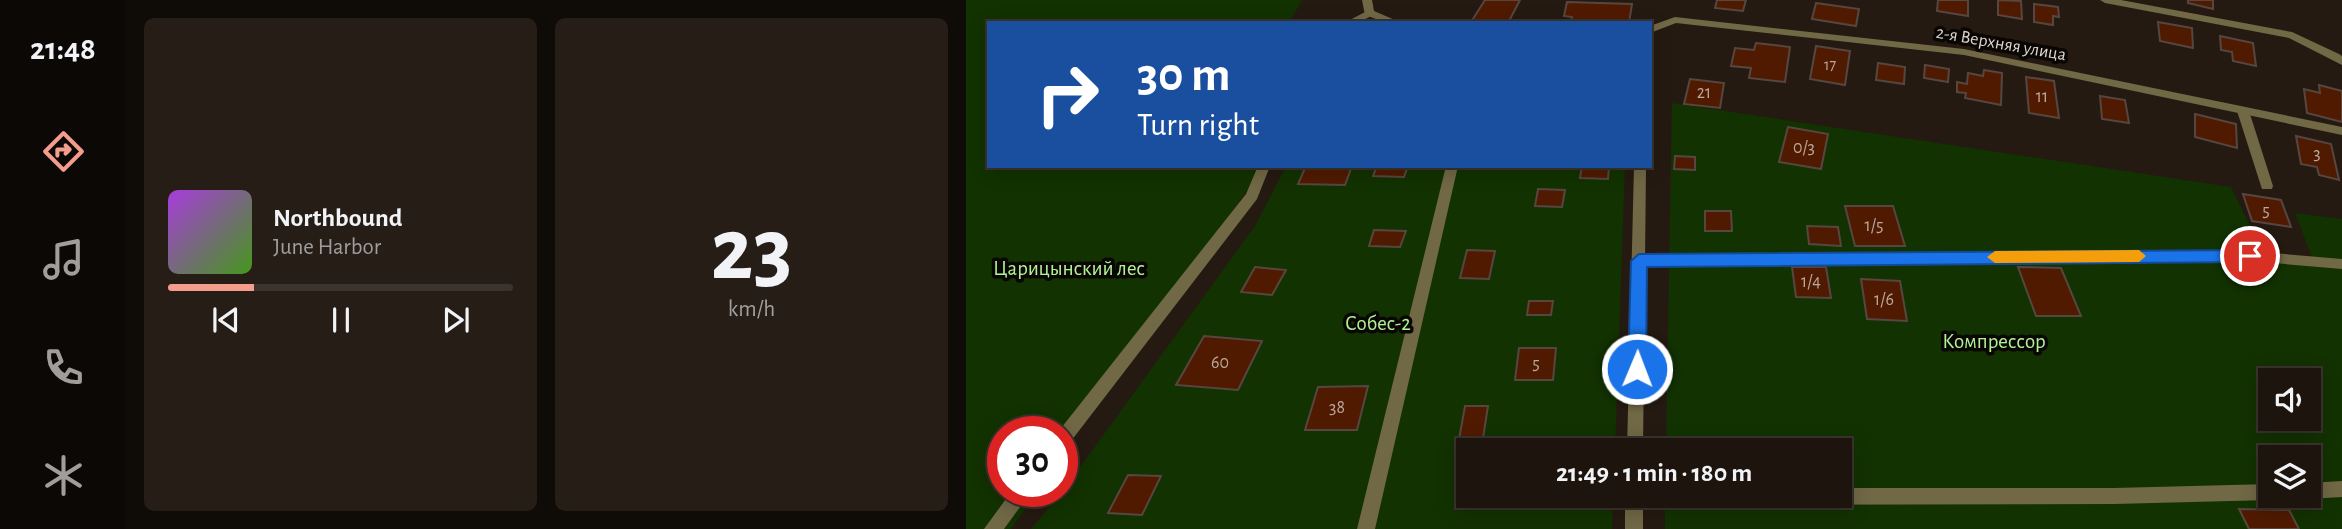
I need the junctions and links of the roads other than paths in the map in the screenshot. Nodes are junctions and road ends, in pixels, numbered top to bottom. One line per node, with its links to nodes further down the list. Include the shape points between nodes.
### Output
1 (1367, 0): 3 (street)
2 (2105, 0): 7 (street, via 2292,35)
3 (1369, 13): 4 (street); 5 (street)
4 (1353, 21)
5 (1391, 21)
6 (1652, 29): 8 (street, 2-я Верхняя улица, via 1675,20 1964,52)
7 (2342, 62)
8 (2243, 111): 9 (street, 2-я Верхняя улица); 13 (street)
9 (2342, 131)
10 (1263, 168): 16 (street, via 1252,195)
11 (1452, 168): 25 (street)
12 (1640, 168): 14 (street)
13 (2267, 186)
14 (1639, 261): 15 (street, via 2250,256); 17 (street)
15 (2342, 264)
16 (1078, 419)
17 (1635, 438)
18 (2342, 489): 19 (street)
19 (2321, 490)
20 (2258, 492): 21 (street)
21 (1852, 496)
22 (1010, 507): 24 (street)
23 (1634, 508): 26 (street)
24 (993, 529)
25 (1366, 529)
26 (1634, 529)

